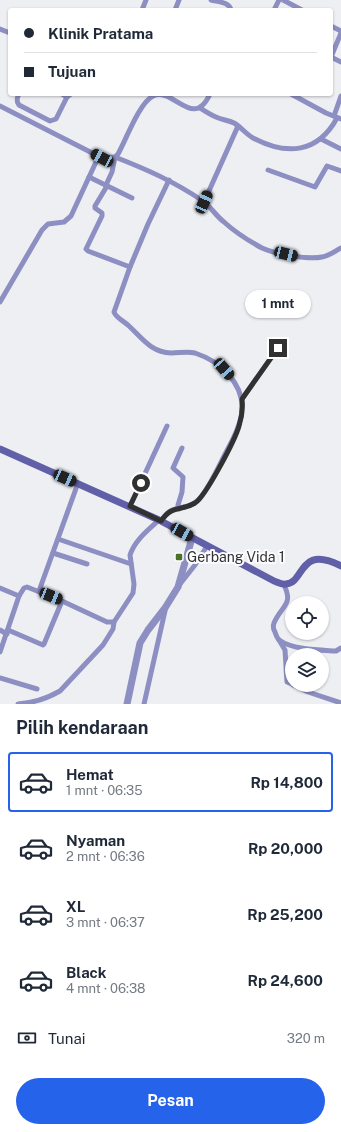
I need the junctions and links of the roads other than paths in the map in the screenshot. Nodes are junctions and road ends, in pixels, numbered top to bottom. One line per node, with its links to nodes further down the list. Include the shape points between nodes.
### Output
1 (211, 0): 3 (street, via 227,4)
2 (283, 0): 4 (street)
3 (230, 8)
4 (298, 8)
5 (341, 32): 6 (street)
6 (333, 52)
7 (18, 96): 8 (street, via 19,105 50,121 56,119)
8 (67, 96)
9 (155, 96): 20 (street, via 144,105)
10 (165, 96): 15 (street, via 184,106)
11 (209, 96): 15 (street, via 206,104)
12 (295, 96): 16 (street)
13 (341, 96): 16 (street)
14 (0, 106): 21 (street)
15 (200, 108): 17 (street)
16 (337, 118): 18 (street)
17 (238, 126): 18 (street, via 258,140 286,149 300,148); 28 (street)
18 (321, 139): 19 (street)
19 (341, 149)
20 (116, 157): 21 (street); 25 (street); 26 (street)
21 (102, 158): 24 (street, via 96,162)
22 (268, 170): 23 (street, via 315,187 327,166)
23 (341, 171)
24 (89, 177): 26 (street); 31 (street, via 70,216 64,222 48,224 42,230)
25 (169, 180): 28 (street); 30 (street)
26 (107, 185): 27 (street); 30 (street, via 95,206 102,216 86,248)
27 (132, 198)
28 (204, 202): 29 (street, via 224,222 269,250 314,259 330,255)
29 (341, 248)
30 (130, 267): 33 (street, via 114,307 115,315 153,348 167,352 197,354 218,365 233,379)
31 (0, 302)
32 (278, 348): 33 (street)
33 (242, 399): 39 (street, via 243,407 238,428 208,487 195,503)
34 (167, 426): 38 (street)
35 (182, 448): 39 (street, via 173,468 183,477)
36 (0, 449): 37 (main road)
37 (78, 483): 38 (main road); 42 (street)
38 (130, 506): 40 (main road)
39 (179, 509): 40 (street, via 166,513)
40 (160, 520): 41 (main road); 46 (street, via 140,537 130,555)
41 (192, 538): 43 (main road); 49 (street)
42 (58, 539): 44 (street); 46 (street)
43 (207, 546): 48 (main road); 49 (street)
44 (53, 553): 45 (street); 51 (street)
45 (87, 564)
46 (131, 564): 55 (street, via 134,589)
47 (341, 566): 48 (main road, via 313,560 306,564 292,583)
48 (284, 585): 58 (street, via 288,592 288,600 273,628)
49 (178, 587): 54 (street)
50 (0, 588): 52 (street)
51 (39, 591): 52 (street, via 27,587); 53 (street)
52 (19, 596): 57 (street)
53 (62, 601): 55 (street, via 107,622); 57 (street, via 44,644)
54 (165, 608): 67 (street, via 140,643); 68 (street)
55 (114, 622): 66 (street, via 113,629 103,645 60,691 32,703)
56 (0, 630): 57 (street)
57 (8, 632): 61 (street)
58 (279, 640): 59 (street, via 295,647 336,651); 60 (street)
59 (341, 648)
60 (285, 650)
61 (0, 652)
62 (0, 678): 63 (street)
63 (37, 689)
64 (308, 692): 65 (street)
65 (341, 703)
66 (18, 704)
67 (127, 704)
68 (144, 704)

